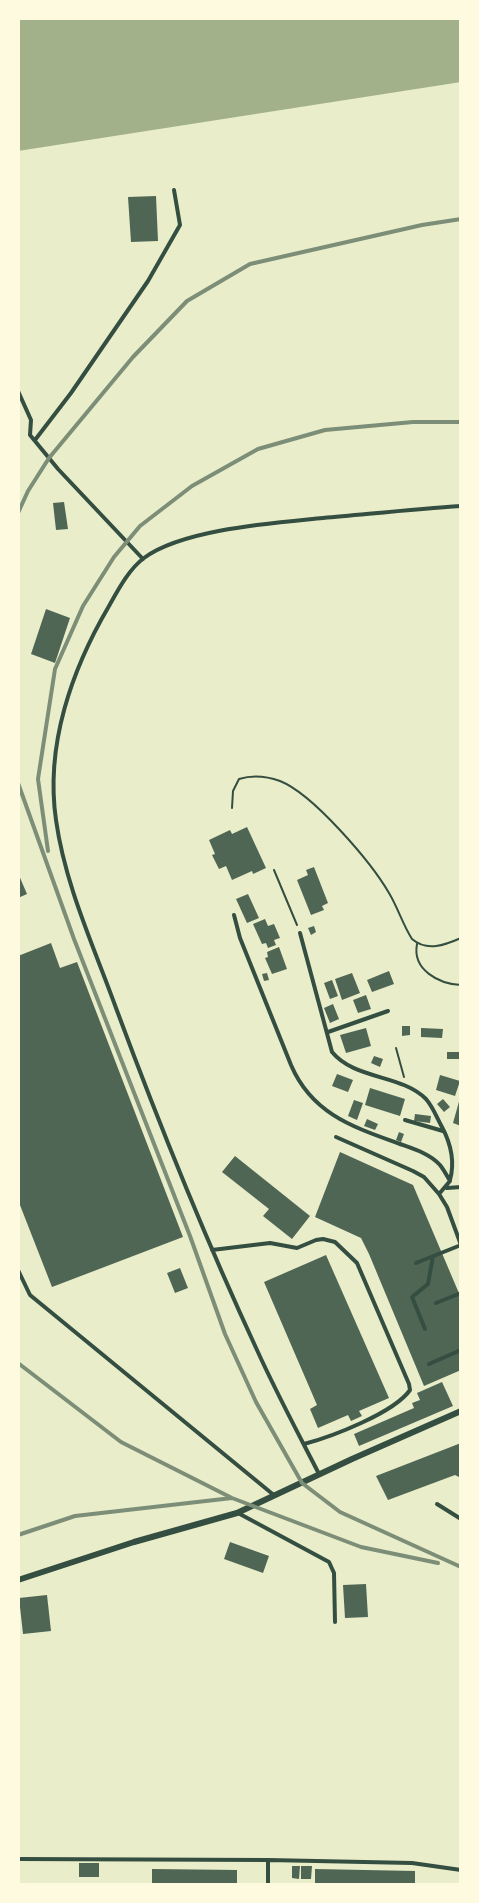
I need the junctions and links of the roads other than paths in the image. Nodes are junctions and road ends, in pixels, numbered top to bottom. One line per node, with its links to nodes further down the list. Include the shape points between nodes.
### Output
1 (174, 190): 3 (lane, via 180,225 148,281)
2 (18, 391): 3 (lane, via 31,420 30,435)
3 (34, 440): 5 (lane)
4 (461, 506): 5 (lane, via 253,526 199,535 171,543)
5 (143, 559): 18 (lane, via 116,593 76,670 53,767 56,819 68,876 153,1108)
6 (234, 915): 13 (lane, via 299,1083 342,1121 432,1158)
7 (300, 933): 9 (lane)
8 (388, 1011): 9 (lane)
9 (328, 1032): 11 (lane, via 332,1052 341,1061 406,1085 428,1101)
10 (405, 1120): 11 (lane)
11 (444, 1131): 13 (lane, via 453,1159)
12 (336, 1137): 16 (lane, via 413,1171)
13 (450, 1181): 15 (lane)
14 (461, 1187): 15 (lane)
15 (446, 1188): 16 (lane)
16 (439, 1194): 17 (lane)
17 (461, 1245): 19 (lane)
18 (212, 1250): 28 (lane, via 257,1352); 28 (lane, via 270,1244 297,1248 323,1239 335,1242 357,1263 410,1390 397,1404 328,1438)
19 (433, 1256): 20 (lane); 24 (lane, via 428,1284 412,1297)
20 (416, 1263)
21 (18, 1270): 30 (lane, via 30,1295)
22 (461, 1293): 23 (lane)
23 (436, 1303)
24 (425, 1329)
25 (461, 1350): 26 (lane)
26 (429, 1364)
27 (461, 1411): 29 (street)
28 (304, 1444): 29 (lane)
29 (319, 1474): 30 (street)
30 (275, 1496): 32 (street)
31 (437, 1504): 33 (lane)
32 (237, 1513): 34 (street); 35 (lane, via 329,1563 334,1573)
33 (461, 1519)
34 (18, 1580)
35 (335, 1622)
36 (18, 1859): 37 (lane)
37 (268, 1860): 38 (lane, via 412,1863); 39 (lane)
38 (461, 1870)
39 (268, 1885)

